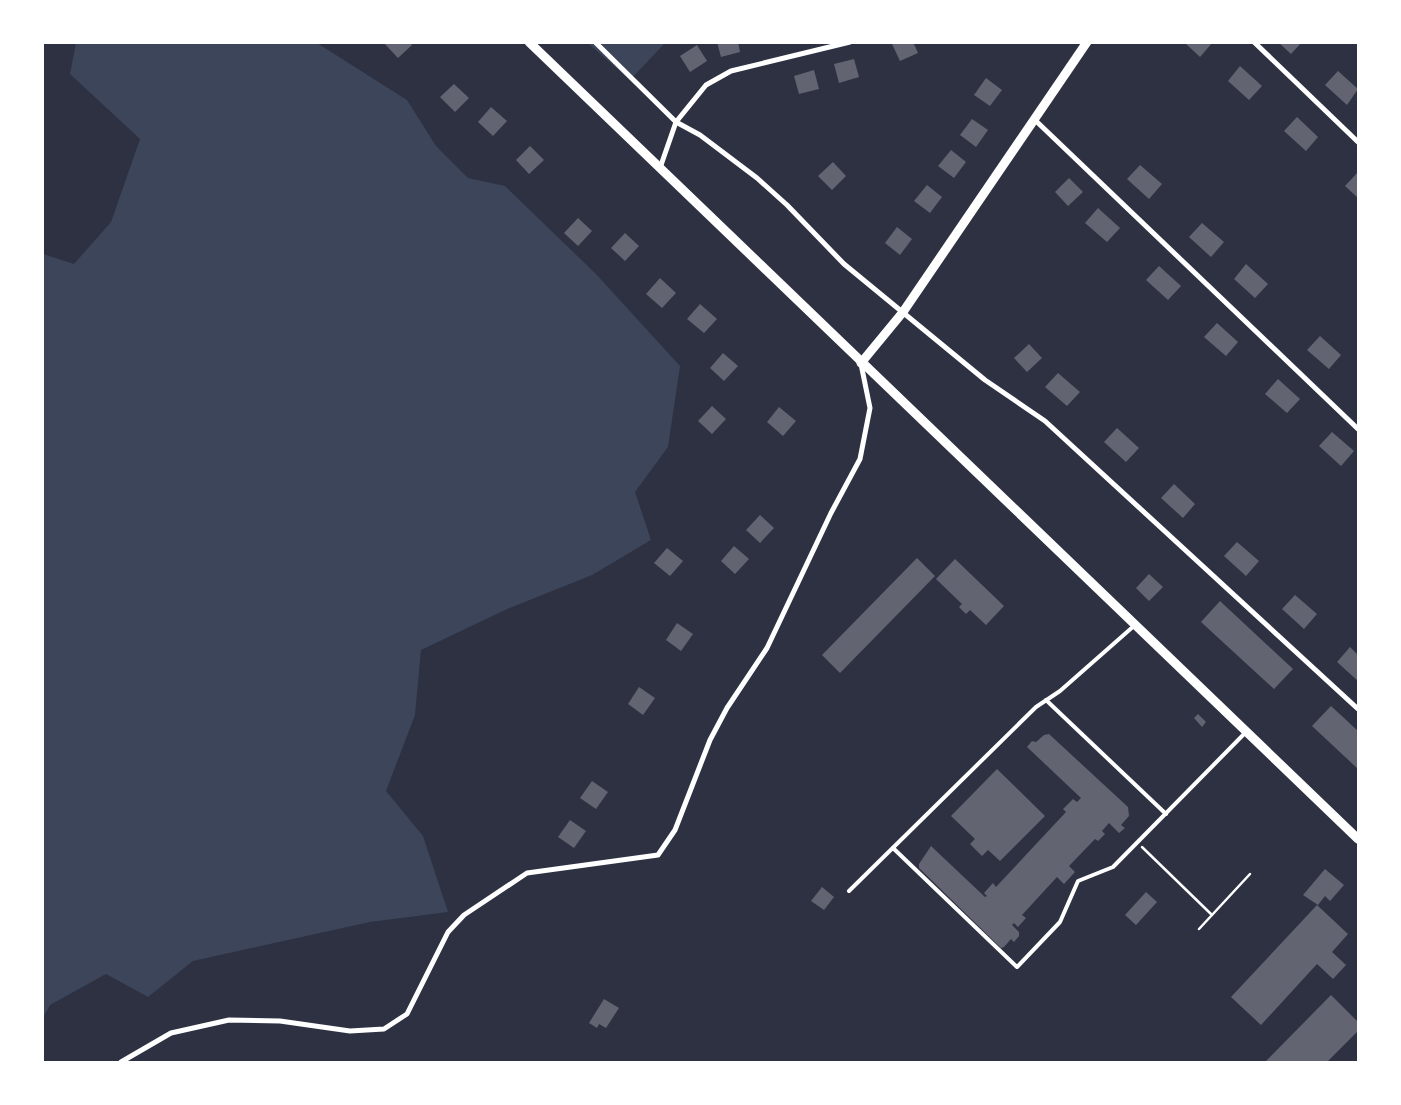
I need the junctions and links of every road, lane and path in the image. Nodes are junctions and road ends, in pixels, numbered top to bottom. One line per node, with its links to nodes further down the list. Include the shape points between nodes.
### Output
1 (529, 42): 9 (street)
2 (595, 42): 7 (street)
3 (850, 42): 7 (street, via 731,71 706,85)
4 (1087, 42): 6 (street)
5 (1254, 42): 8 (street)
6 (1035, 120): 10 (street); 12 (street)
7 (676, 122): 9 (street); 10 (street, via 700,135 757,178 844,264)
8 (1358, 142)
9 (660, 168): 11 (street)
10 (903, 312): 11 (street); 15 (street, via 985,380 1045,421)
11 (861, 363): 13 (street); 25 (street, via 870,408 860,459 831,512 767,648 710,740 675,830 658,855 527,874 464,915 448,932 407,1014 384,1030 350,1031 280,1021 229,1020 171,1033)
12 (1358, 429)
13 (1135, 625): 14 (lane); 16 (street)
14 (1046, 700): 17 (lane); 20 (lane)
15 (1358, 709)
16 (1246, 732): 17 (lane); 18 (street)
17 (1166, 814): 19 (lane)
18 (1358, 839)
19 (1138, 842): 20 (lane, via 1113,867 1078,881 1060,922 1016,967); 23 (path)
20 (892, 848): 22 (lane)
21 (1250, 874): 23 (path)
22 (849, 891)
23 (1212, 915): 24 (path)
24 (1199, 929)
25 (121, 1062)

